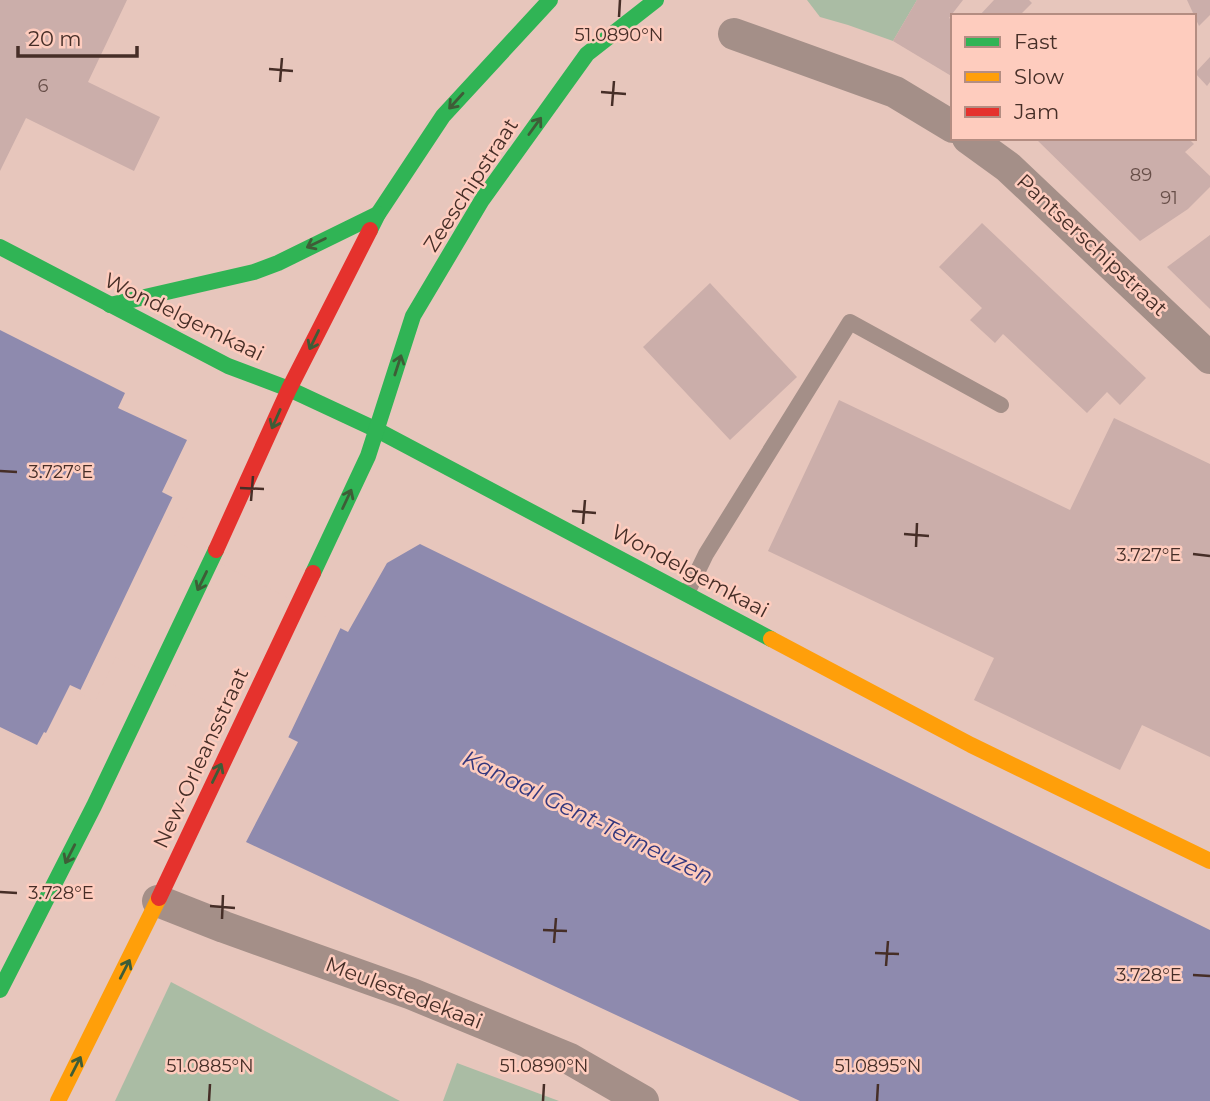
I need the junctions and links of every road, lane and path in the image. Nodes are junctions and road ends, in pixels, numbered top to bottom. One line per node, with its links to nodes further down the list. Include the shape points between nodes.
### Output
1 (656, 0): 12 (main road, Zeeschipstraat, one-way to 1, via 414,316 482,200 587,54)
2 (534, 5): 6 (main road, one-way to 6, via 443,116)
3 (734, 34): 4 (street, via 895,92)
4 (951, 126)
5 (971, 140): 9 (street, Pantserschipstraat, via 1008,167)
6 (378, 214): 8 (main road, one-way to 8, via 254,272); 10 (main road, one-way to 10)
7 (0, 247): 8 (main road, Wondelgemkaai)
8 (110, 304): 10 (main road, Wondelgemkaai, via 228,366)
9 (1210, 358)
10 (289, 390): 12 (main road, Wondelgemkaai); 16 (main road, one-way to 16, via 100,793)
11 (1001, 405): 13 (lane, via 850,322 706,554)
12 (377, 430): 13 (main road, Wondelgemkaai); 15 (main road, New-Orleansstraat, one-way to 12)
13 (687, 593): 14 (main road, Wondelgemkaai, via 971,745)
14 (1210, 861)
15 (158, 901): 17 (main road, New-Orleansstraat, one-way to 15); 18 (street, Meulestedekaai, via 412,994 570,1059)
16 (0, 990)
17 (58, 1101)
18 (643, 1101)

